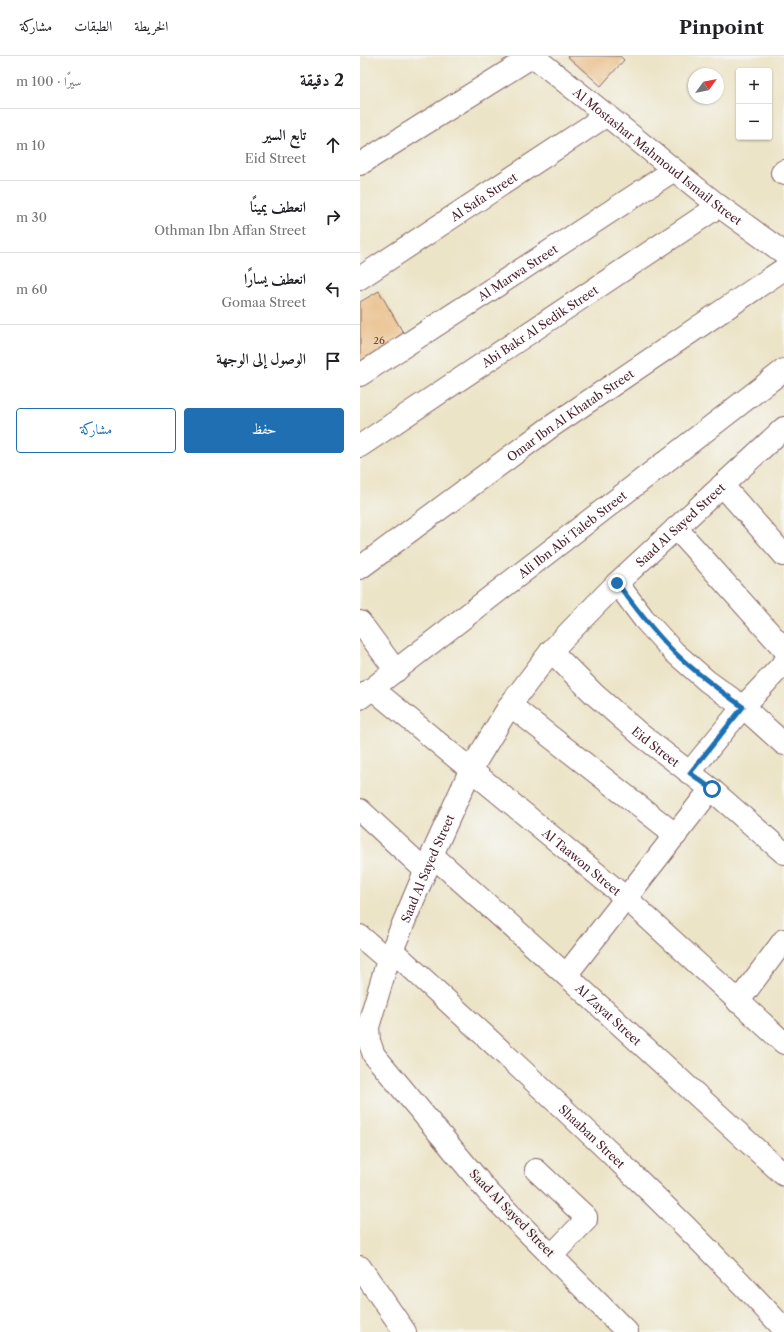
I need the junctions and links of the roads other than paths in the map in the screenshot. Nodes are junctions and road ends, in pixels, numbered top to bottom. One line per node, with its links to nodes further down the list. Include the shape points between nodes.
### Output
1 (533, 56): 2 (street, Al Mostashar Mahmoud Ismail Street); 3 (street)
2 (607, 115): 4 (street, Al Mostashar Mahmoud Ismail Street); 8 (street, Al Safa Street)
3 (360, 164)
4 (674, 170): 5 (street, Al Mostashar Mahmoud Ismail Street); 10 (street, Al Marwa Street)
5 (719, 206): 6 (street, Al Mostashar Mahmoud Ismail Street); 12 (street, Abi Bakr Al Sedik Street)
6 (784, 253)
7 (784, 269): 16 (street, Omar Ibn Al Khatab Street, via 548,428)
8 (360, 278)
9 (784, 370): 22 (street, Ali Ibn Abi Taleb Street)
10 (360, 375)
11 (784, 428): 13 (street, Saad Al Sayed Street)
12 (360, 446)
13 (722, 485): 14 (street, Saad Al Sayed Street); 15 (street)
14 (676, 528): 17 (street, Saad Al Sayed Street); 19 (street)
15 (784, 555)
16 (360, 568)
17 (617, 583): 20 (street, Saad Al Sayed Street); 25 (street, via 644,619 674,652 707,681)
18 (360, 622): 22 (street)
19 (784, 649)
20 (551, 651): 24 (street, Saad Al Sayed Street); 28 (street, Eid Street, via 618,715)
21 (784, 663): 25 (street)
22 (396, 671): 23 (street, Ali Ibn Abi Taleb Street)
23 (366, 693): 27 (street, Al Taawon Street)
24 (510, 706): 27 (street, Saad Al Sayed Street); 31 (street)
25 (743, 707): 26 (street); 28 (street)
26 (784, 744)
27 (470, 771): 33 (street, Saad Al Sayed Street); 34 (street, Al Taawon Street)
28 (690, 773): 29 (street, Eid Street)
29 (712, 789): 31 (street); 32 (street, Eid Street)
30 (360, 810): 33 (street, Al Zayat Street)
31 (676, 835): 34 (street)
32 (784, 853)
33 (429, 863): 37 (street, Saad Al Sayed Street); 38 (street, Al Zayat Street)
34 (626, 898): 38 (street); 39 (street, Al Taawon Street)
35 (360, 936): 37 (street, Shaaban Street)
36 (784, 940): 39 (street)
37 (390, 956): 43 (street, Saad Al Sayed Street, via 368,1027 369,1041 374,1054 489,1193); 45 (street, Shaaban Street, via 555,1100 654,1194)
38 (566, 975): 42 (street, Al Zayat Street)
39 (738, 1002): 40 (street, Al Taawon Street)
40 (784, 1043)
41 (536, 1170): 43 (street, via 586,1217 586,1220)
42 (784, 1175)
43 (552, 1255): 47 (street, Saad Al Sayed Street)
44 (360, 1267): 46 (street)
45 (784, 1329)
46 (404, 1332)
47 (627, 1332)

